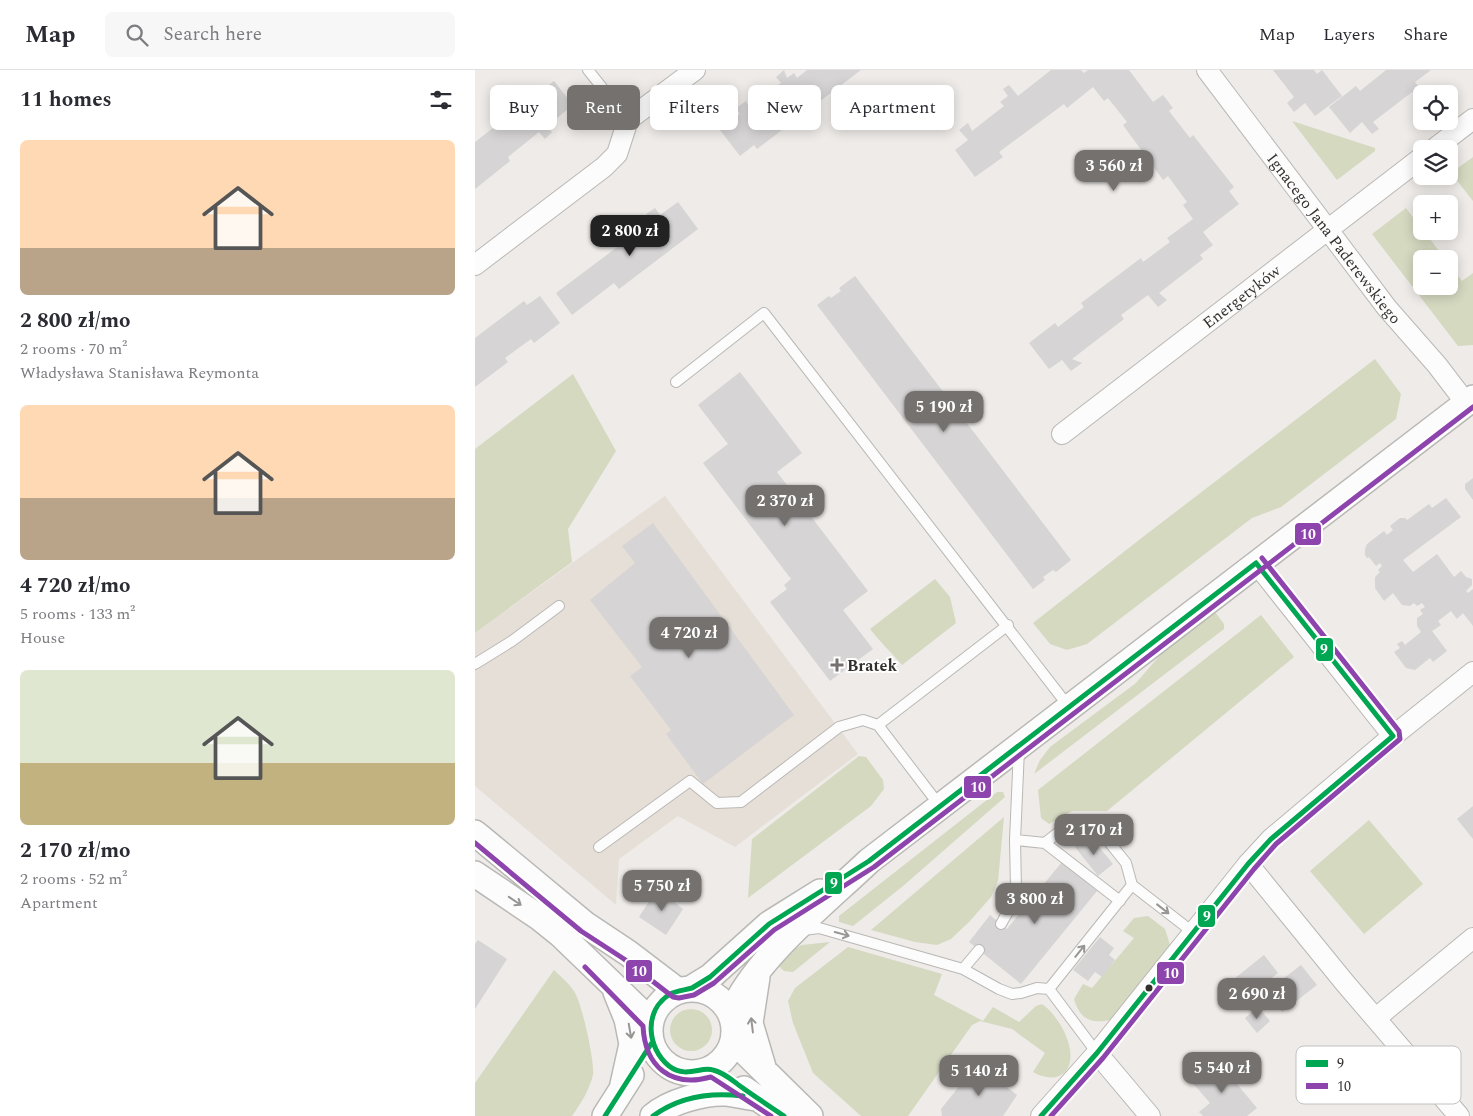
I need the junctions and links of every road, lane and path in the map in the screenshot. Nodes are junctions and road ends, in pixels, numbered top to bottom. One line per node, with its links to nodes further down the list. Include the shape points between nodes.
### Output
1 (589, 70): 4 (lane)
2 (695, 70): 5 (street)
3 (1207, 70): 10 (street, Ignacego Jana Paderewskiego)
4 (601, 85)
5 (640, 111)
6 (1473, 119): 8 (street)
7 (625, 130): 11 (street, via 617,154 611,161)
8 (1446, 140)
9 (1413, 164): 10 (street, Energetyków)
10 (1328, 230): 13 (street, Ignacego Jana Paderewskiego, via 1387,308); 14 (street, Energetyków)
11 (475, 265)
12 (676, 382): 17 (lane, via 765,313)
13 (1470, 400): 15 (street)
14 (1062, 434)
15 (1256, 563): 20 (street); 22 (street)
16 (559, 606): 18 (lane)
17 (1008, 625): 20 (lane); 21 (lane)
18 (475, 664)
19 (1473, 672): 22 (street)
20 (1069, 707): 23 (street)
21 (878, 725): 24 (lane); 28 (lane, via 863,720 839,727 741,802 717,803 690,781)
22 (1393, 736): 30 (street, via 1271,839)
23 (1019, 746): 24 (street); 26 (lane)
24 (940, 806): 29 (street)
25 (475, 833): 40 (street, via 587,925)
26 (1015, 840): 27 (lane); 34 (lane, via 1015,894)
27 (1045, 843): 32 (lane, via 1069,824 1082,820 1097,827 1126,863); 33 (lane)
28 (599, 847)
29 (869, 861): 35 (street); 39 (street, via 769,924)
30 (1248, 864): 36 (street); 47 (street)
31 (475, 874): 43 (street, one-way to 43, via 540,918)
32 (1132, 885): 33 (lane); 36 (lane, one-way to 36)
33 (1120, 901): 44 (lane, one-way to 33)
34 (1001, 924)
35 (794, 931): 41 (lane, one-way to 41, via 819,928); 42 (street)
36 (1194, 933): 51 (street)
37 (1473, 938): 47 (street)
38 (979, 950): 41 (lane)
39 (737, 953): 40 (street, via 705,969 685,972); 45 (street, via 710,977)
40 (636, 960): 45 (street)
41 (963, 968): 44 (lane, via 1013,994 1037,988)
42 (757, 973): 46 (street); 53 (street, one-way to 42, via 750,1023)
43 (614, 985): 48 (street); 55 (street, one-way to 55, via 627,1019 632,1044)
44 (1049, 989): 51 (lane)
45 (685, 990): 46 (street, via 704,990 715,995); 48 (street, via 665,998 655,1009)
46 (731, 1014): 49 (street)
47 (1376, 1018): 50 (street)
48 (651, 1033): 54 (street, via 658,1057); 55 (street)
49 (734, 1039): 52 (street, via 730,1051); 53 (street)
50 (1400, 1046)
51 (1097, 1053): 63 (street); 64 (street)
52 (712, 1069): 54 (street, via 702,1073); 56 (street)
53 (765, 1072): 62 (street)
54 (681, 1073): 59 (street)
55 (622, 1089): 58 (street)
56 (757, 1098): 60 (street, via 725,1093 709,1095 683,1100); 61 (street)
57 (1449, 1104): 65 (street)
58 (605, 1116)
59 (638, 1116)
60 (653, 1116)
61 (784, 1116)
62 (810, 1116)
63 (1041, 1116)
64 (1150, 1116)
65 (1459, 1116)

